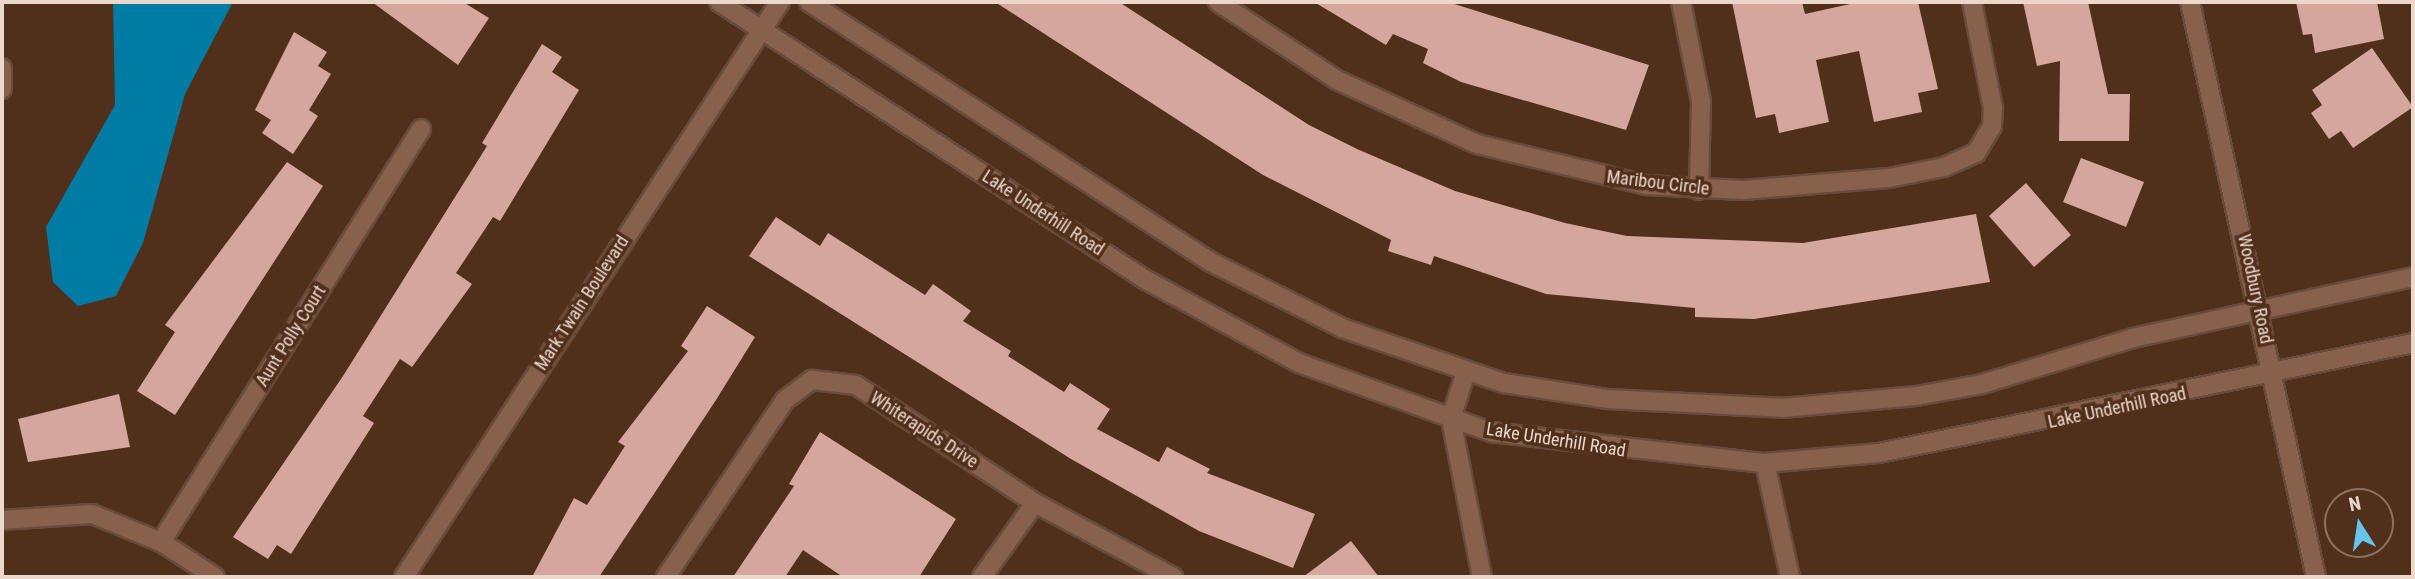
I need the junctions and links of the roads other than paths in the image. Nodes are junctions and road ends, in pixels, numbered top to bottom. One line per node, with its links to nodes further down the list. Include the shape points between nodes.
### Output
1 (719, 2): 8 (street, Lake Underhill Road)
2 (780, 2): 8 (street)
3 (809, 2): 16 (street, via 1211,262 1342,328)
4 (1218, 2): 12 (street, Maribou Circle, via 1337,79 1477,144 1604,177)
5 (1681, 2): 12 (street, via 1701,101)
6 (1972, 2): 12 (street, Maribou Circle, via 1993,108 1992,126 1976,153 1944,167 1841,184)
7 (2190, 2): 14 (street, Woodbury Road)
8 (761, 30): 18 (street, Lake Underhill Road, via 1146,280 1299,363); 24 (street, Mark Twain Boulevard)
9 (2, 68): 10 (street)
10 (2, 89)
11 (421, 129): 22 (street, Aunt Polly Court)
12 (1699, 190)
13 (2413, 277): 14 (street)
14 (2260, 310): 16 (street, via 2112,343 1961,390 1782,408 1607,399); 17 (street, Woodbury Road)
15 (2413, 344): 17 (street, Lake Underhill Road)
16 (1466, 371): 18 (street)
17 (2273, 374): 19 (street, Lake Underhill Road, via 2002,432); 30 (street, Woodbury Road)
18 (1451, 419): 19 (street, Lake Underhill Road, via 1594,448); 28 (street)
19 (1765, 463): 29 (street)
20 (1035, 503): 25 (street, Whiterapids Drive, via 856,384 812,380 785,400); 26 (street); 27 (street, Whiterapids Drive)
21 (2, 520): 22 (street, via 92,514)
22 (161, 542): 23 (street)
23 (215, 577)
24 (404, 577)
25 (666, 577)
26 (982, 577)
27 (1173, 577)
28 (1482, 577)
29 (1790, 577)
30 (2316, 577)

